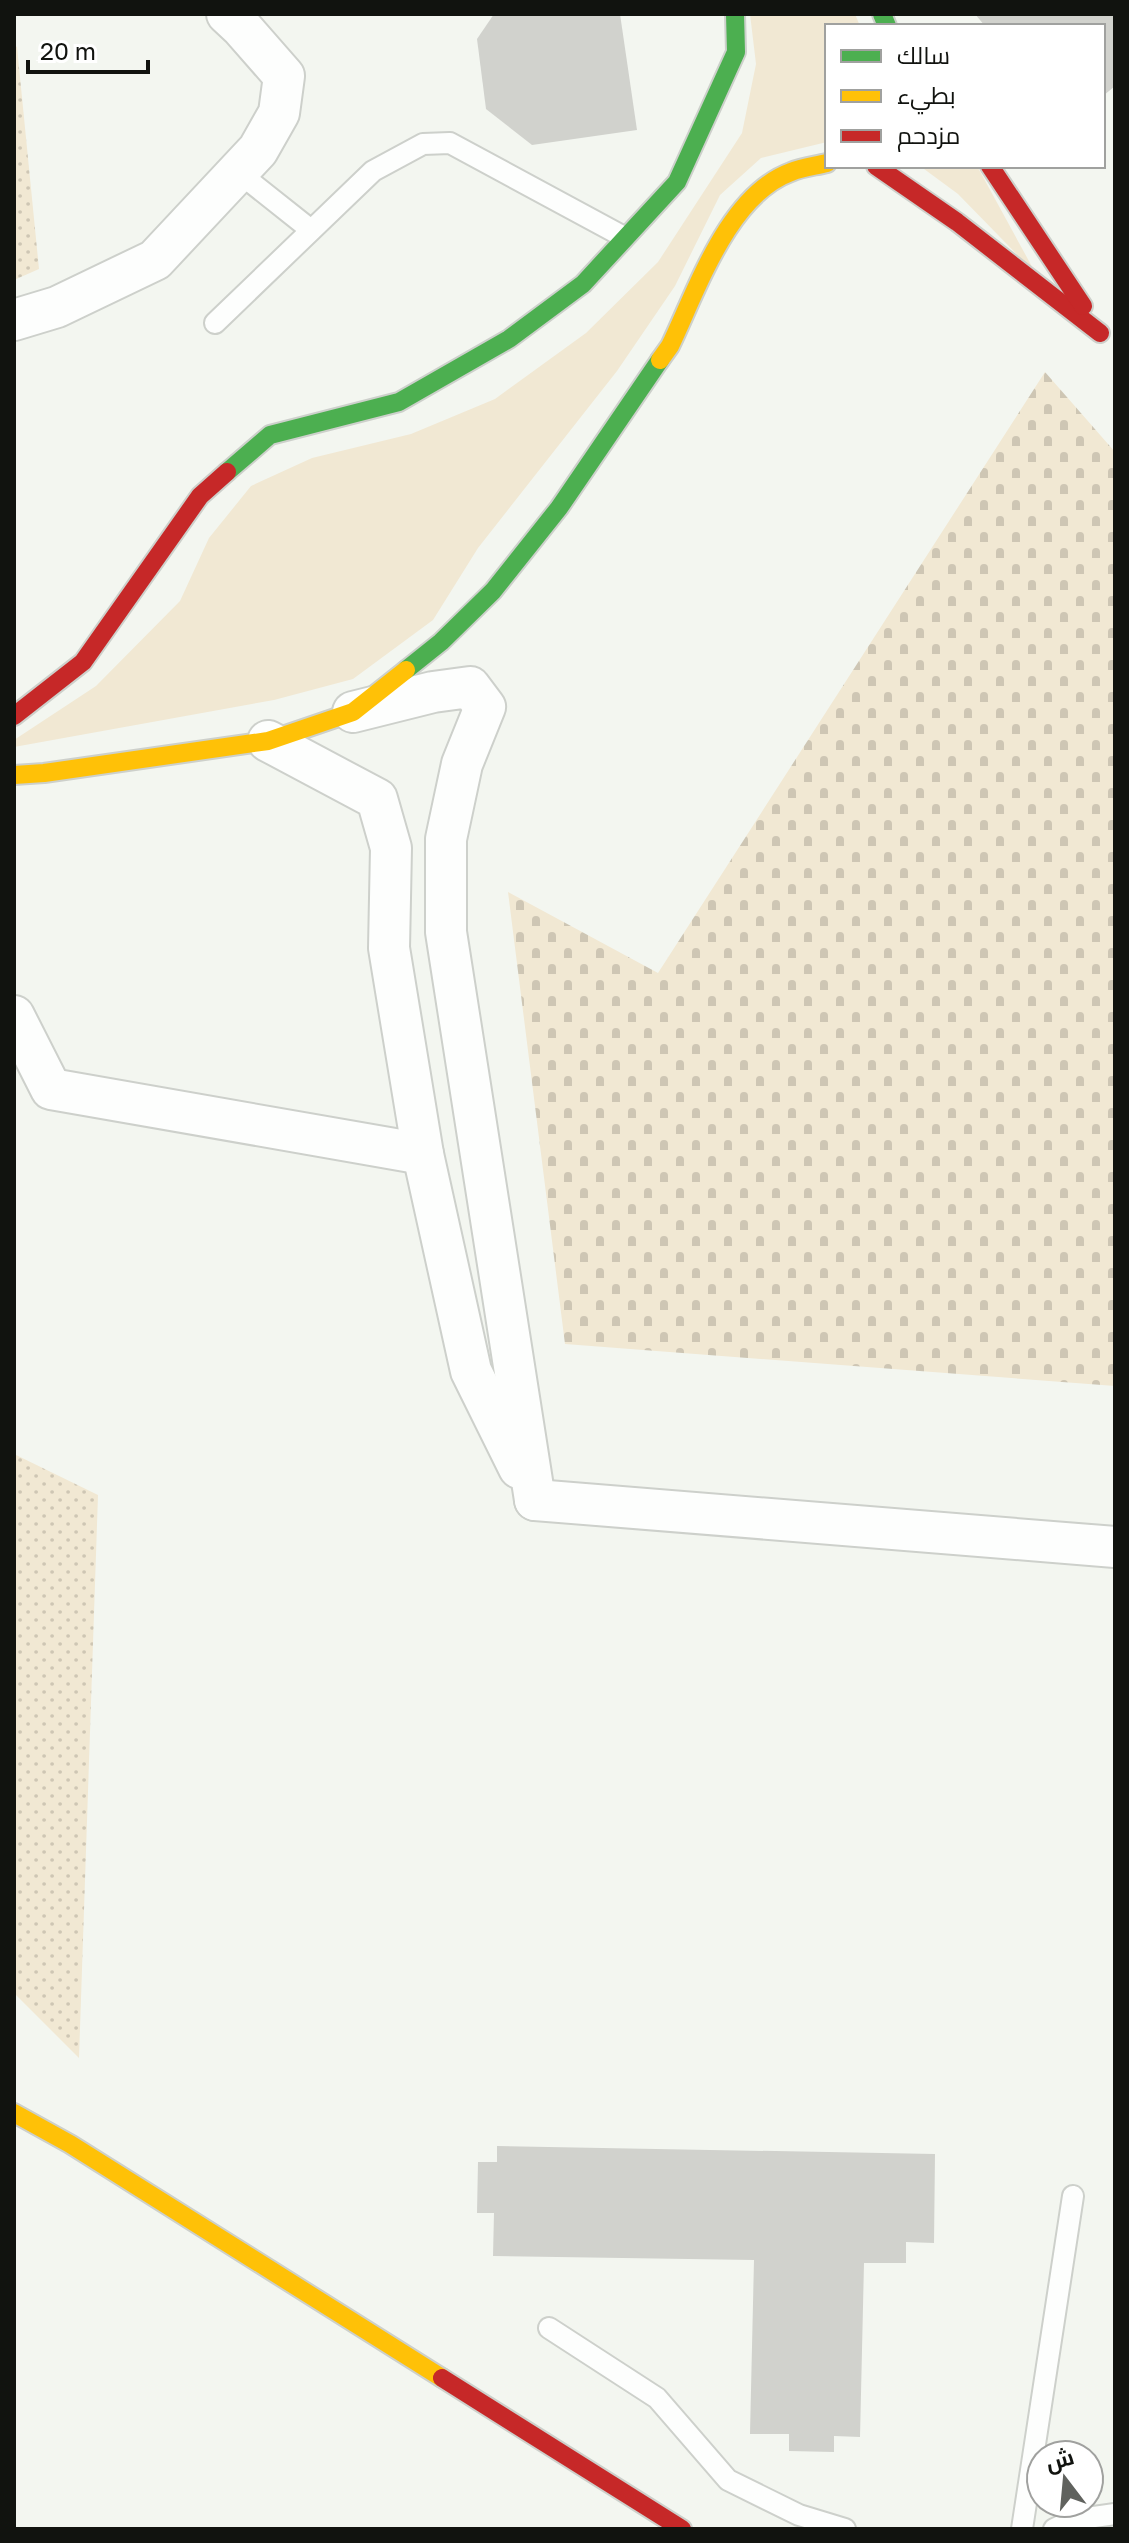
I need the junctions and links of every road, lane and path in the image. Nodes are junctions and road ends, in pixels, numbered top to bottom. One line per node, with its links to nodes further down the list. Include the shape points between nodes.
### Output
1 (227, 14): 6 (street, via 284,76 279,113)
2 (735, 14): 8 (street, via 736,52 677,182)
3 (825, 163): 13 (street, via 789,172 759,191 727,226 670,346 559,508 493,591 441,642)
4 (879, 168): 11 (street)
5 (992, 168): 11 (street)
6 (238, 172): 7 (lane); 9 (street, via 155,260 57,307)
7 (311, 230): 8 (lane, via 373,171 423,144 450,143); 10 (lane)
8 (624, 237): 14 (street, via 583,284 509,339 399,402 270,435 200,496 83,662)
9 (14, 320)
10 (215, 323)
11 (1100, 333): 12 (street)
12 (1115, 350)
13 (353, 712): 15 (street); 19 (street, via 470,687 485,707 462,764 446,839 446,932)
14 (14, 716)
15 (268, 741): 16 (street); 18 (street, via 377,799 391,848 389,948)
16 (14, 775)
17 (14, 1016): 18 (street, via 51,1089)
18 (423, 1154): 19 (street, via 471,1371)
19 (535, 1500): 20 (street)
20 (1115, 1547)
21 (14, 2113): 25 (street)
22 (1073, 2196): 27 (lane)
23 (549, 2328): 26 (lane, via 657,2398 728,2480 799,2515)
24 (1115, 2514): 28 (lane, via 1073,2520)
25 (682, 2529)
26 (845, 2529)
27 (1022, 2529)
28 (1054, 2529)

